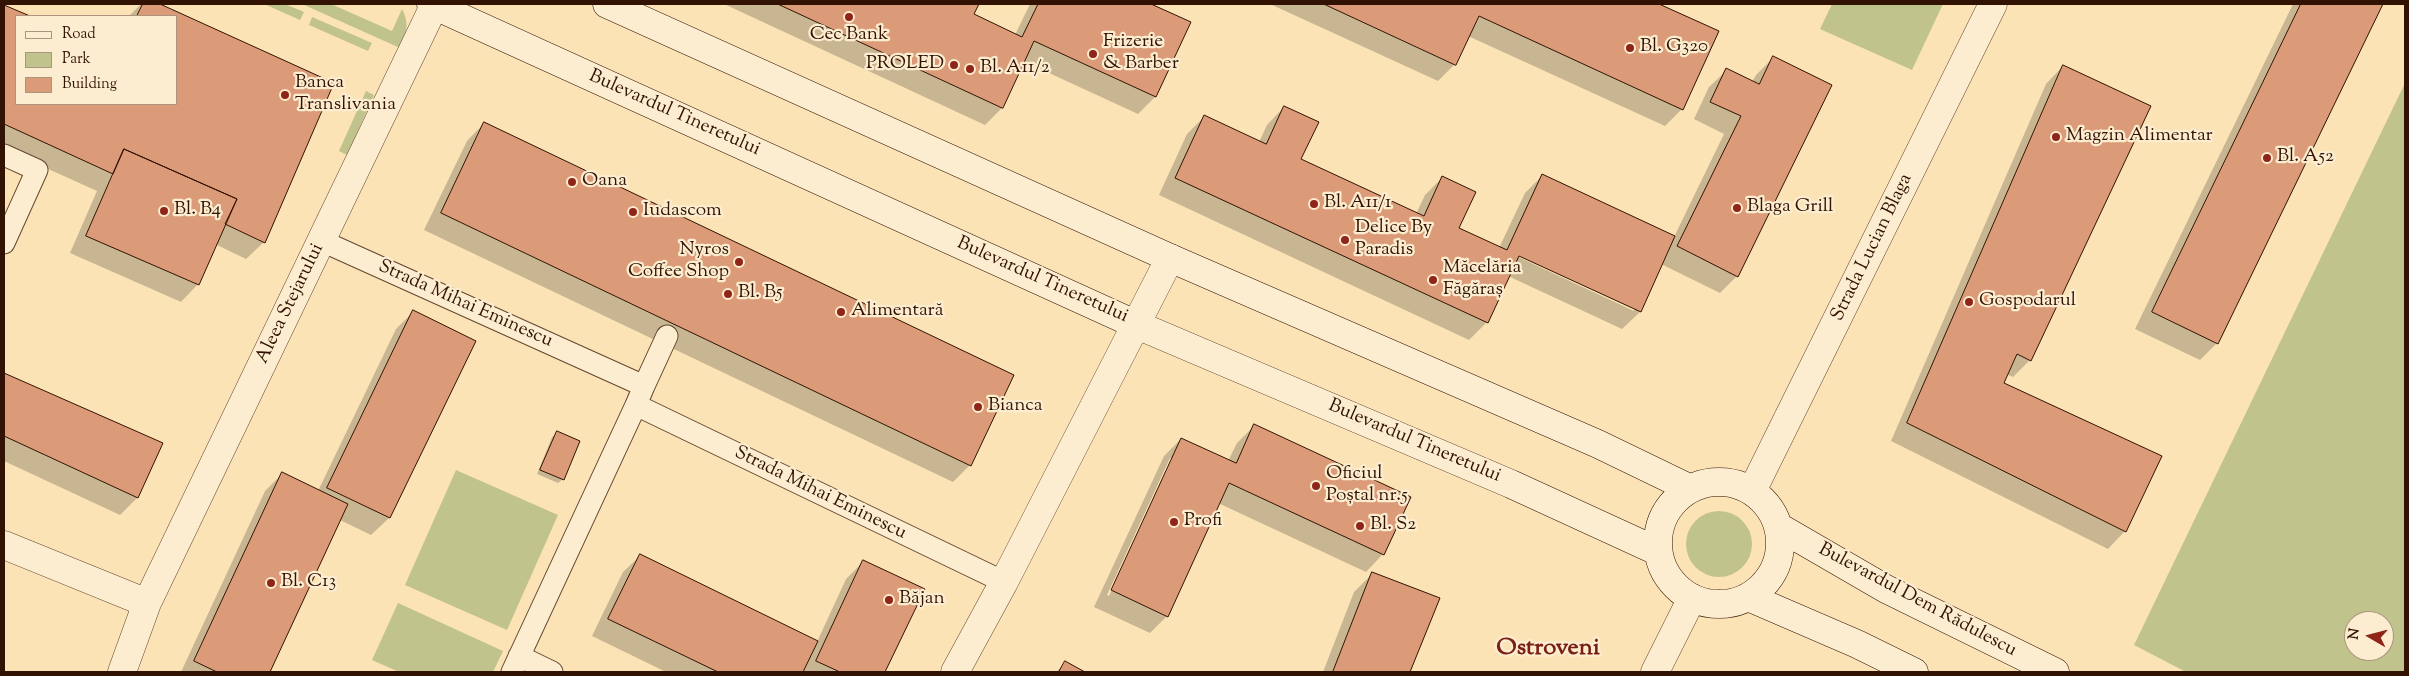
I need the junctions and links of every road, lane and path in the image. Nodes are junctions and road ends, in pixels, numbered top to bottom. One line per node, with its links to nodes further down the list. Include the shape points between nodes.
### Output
1 (433, 4): 5 (main road, Aleea Stejarului); 8 (main road, Bulevardul Tineretului)
2 (607, 4): 7 (main road)
3 (1993, 4): 12 (main road, Strada Lucian Blaga)
4 (4, 155): 6 (lane, via 37,170)
5 (322, 241): 10 (lane, Strada Mihai Eminescu); 19 (main road, Aleea Stejarului)
6 (4, 243)
7 (1170, 258): 8 (main road); 11 (main road, via 1598,444)
8 (1137, 325): 15 (main road, Bulevardul Tineretului, via 1512,484); 16 (main road)
9 (667, 336): 10 (lane)
10 (640, 396): 16 (lane, Strada Mihai Eminescu); 20 (lane)
11 (1689, 488): 12 (main road, via 1710,481 1724,481); 15 (main road, via 1673,500 1662,518)
12 (1752, 491): 13 (main road, via 1773,512)
13 (1779, 527): 18 (main road, via 1779,556 1774,571); 26 (main road, Bulevardul Dem Rădulescu, via 1886,589)
14 (4, 545): 19 (main road)
15 (1657, 551): 17 (main road, via 1666,576)
16 (1004, 582): 23 (main road)
17 (1692, 598): 18 (main road, via 1720,604); 24 (main road)
18 (1748, 598): 25 (main road, via 1858,644)
19 (147, 603): 21 (main road, Aleea Stejarului)
20 (516, 664): 22 (lane)
21 (122, 672)
22 (552, 672)
23 (955, 672)
24 (1655, 672)
25 (1914, 672)
26 (2055, 672)

